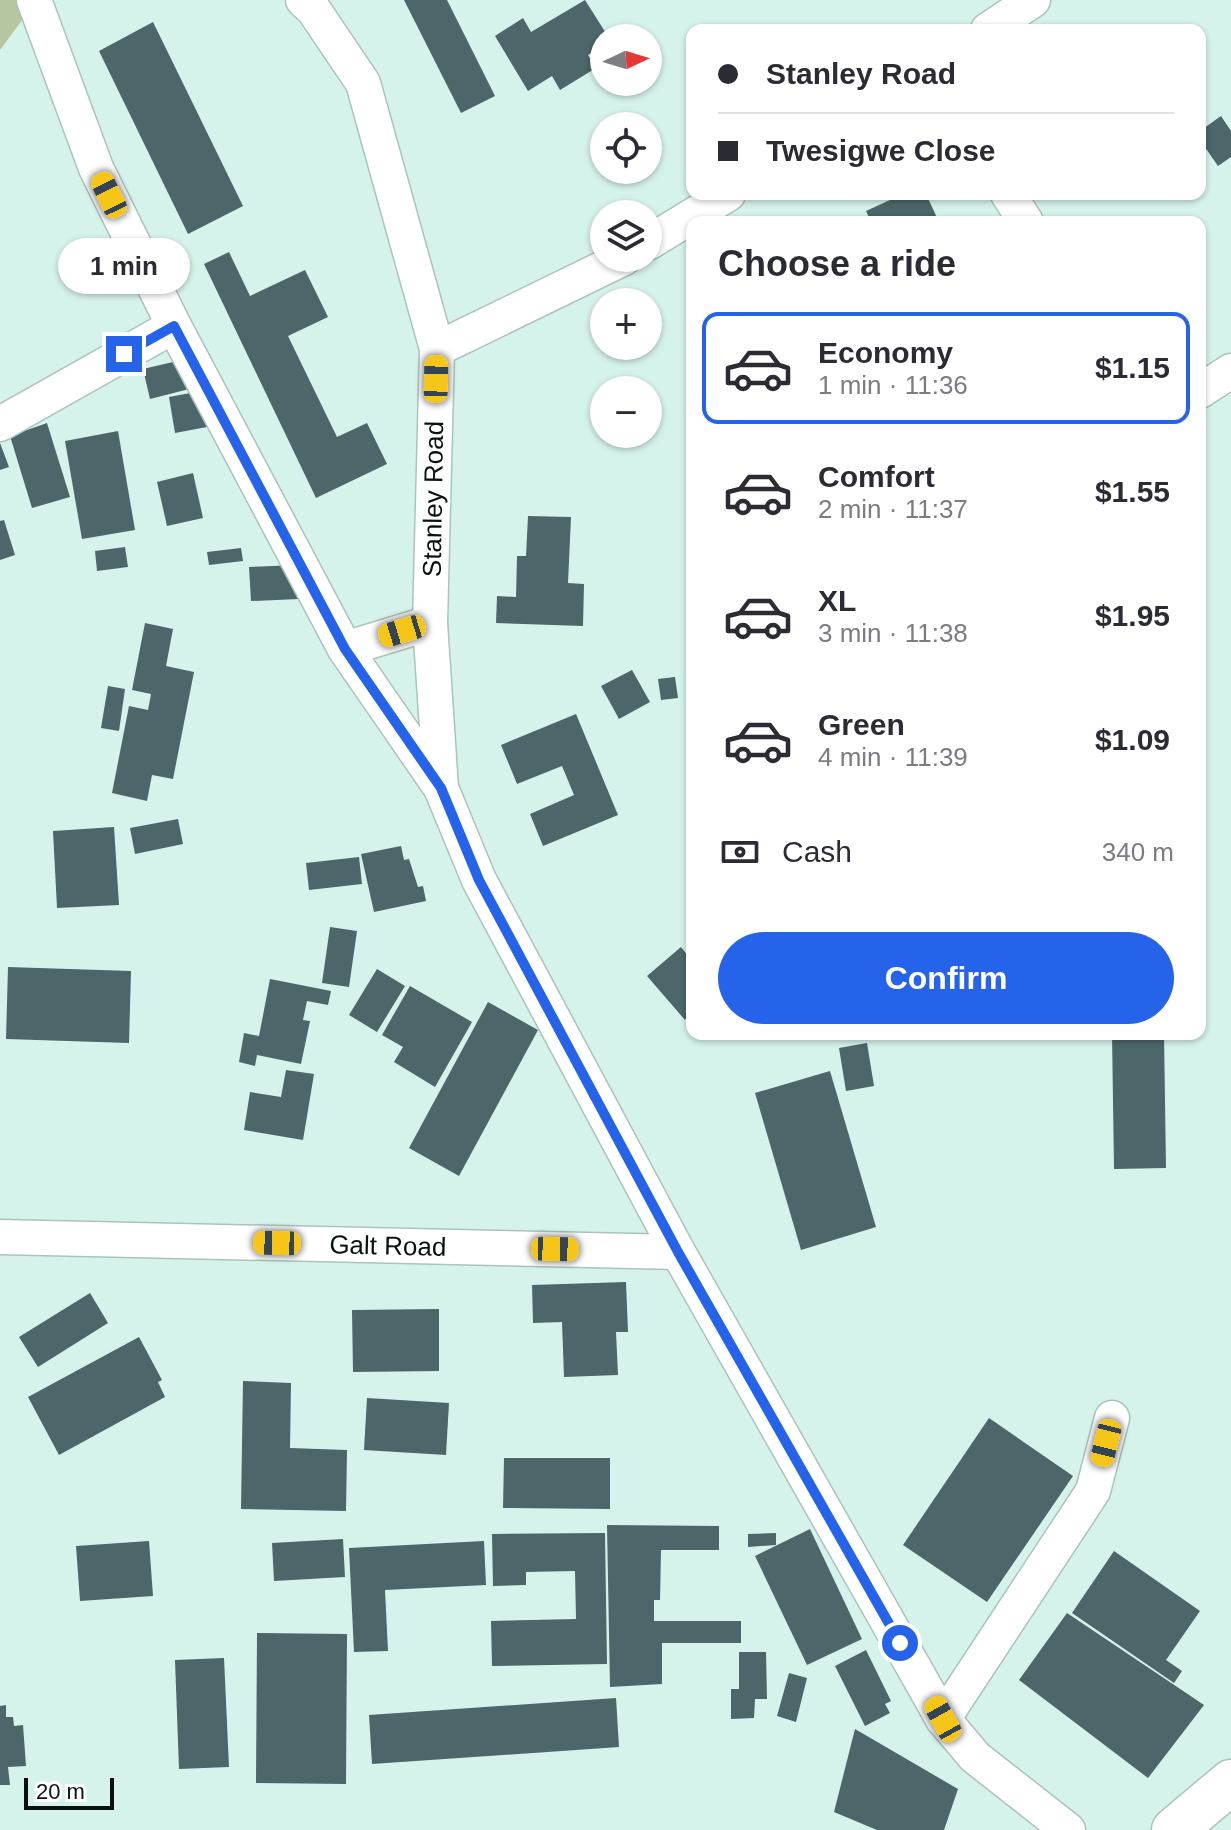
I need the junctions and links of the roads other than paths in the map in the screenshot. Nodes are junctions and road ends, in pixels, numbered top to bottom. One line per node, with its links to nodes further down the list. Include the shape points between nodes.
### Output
1 (34, 0): 10 (street, Stanley Road, via 96,168)
2 (303, 0): 11 (street, Stanley Road, via 363,83)
3 (1033, 0): 4 (street)
4 (997, 24)
5 (718, 200): 6 (street)
6 (692, 216)
7 (686, 220): 8 (street)
8 (662, 234)
9 (595, 272): 11 (street)
10 (174, 326): 14 (street); 16 (street, Stanley Road)
11 (437, 349): 15 (street, Stanley Road)
12 (1231, 371): 13 (street)
13 (1206, 387)
14 (0, 424)
15 (430, 623): 16 (street); 17 (street, Stanley Road)
16 (345, 649): 17 (street, Stanley Road)
17 (441, 788): 19 (street, Stanley Road, via 479,880)
18 (0, 1237): 19 (street, Galt Road)
19 (678, 1252): 21 (street, Stanley Road)
20 (1112, 1418): 21 (street, via 1093,1491)
21 (943, 1719): 23 (street, Stanley Road, via 975,1757)
22 (1231, 1782): 24 (main road)
23 (1068, 1830)
24 (1174, 1830)

